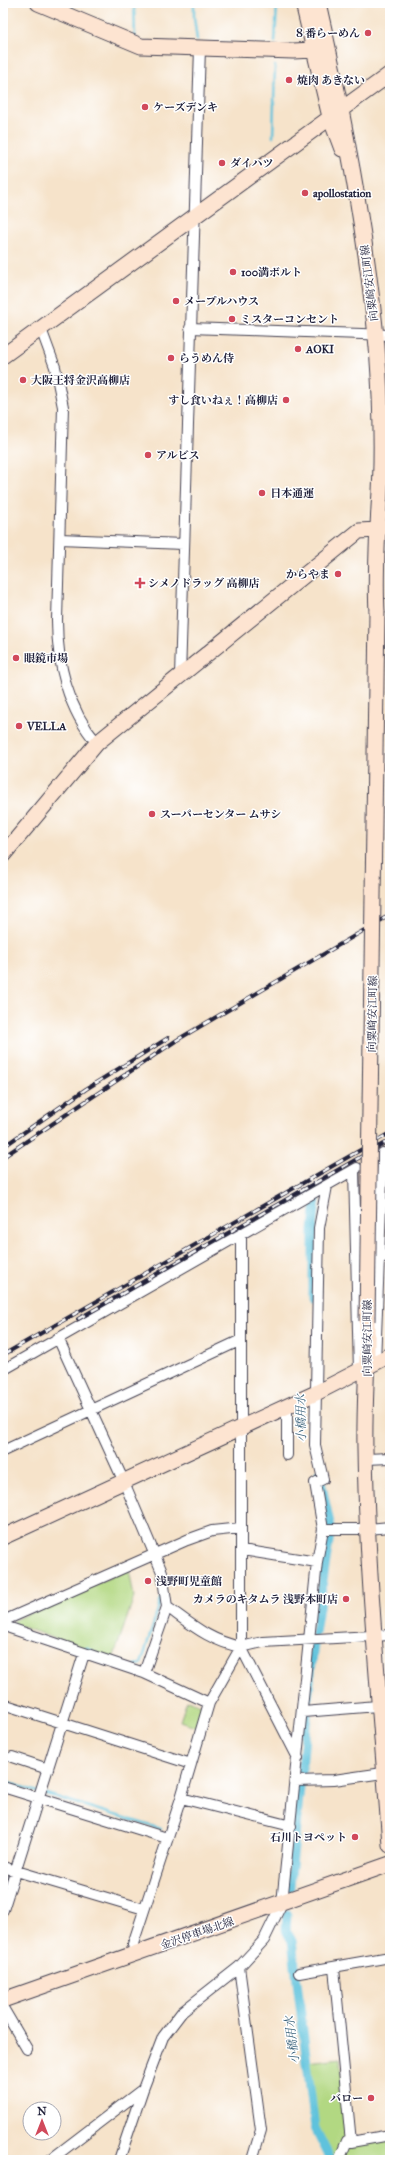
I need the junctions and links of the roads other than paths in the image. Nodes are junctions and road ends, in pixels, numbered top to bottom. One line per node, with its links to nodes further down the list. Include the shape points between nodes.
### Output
1 (38, 3): 4 (main road, via 140,46)
2 (303, 3): 5 (main road, 向粟崎安江町線)
3 (318, 3): 7 (main road, 向粟崎安江町線)
4 (200, 48): 5 (main road); 8 (street)
5 (313, 50): 7 (main road, 向粟崎安江町線)
6 (390, 74): 7 (main road)
7 (336, 112): 8 (main road); 11 (main road, 向粟崎安江町線, via 354,184)
8 (194, 216): 9 (street); 10 (main road)
9 (190, 328): 11 (street); 16 (street)
10 (41, 329): 12 (main road); 15 (street, via 55,367 63,407)
11 (383, 335): 13 (main road, 向粟崎安江町線)
12 (3, 356)
13 (385, 442): 14 (main road, 向粟崎安江町線, via 379,507)
14 (383, 530): 17 (main road, via 358,532); 28 (main road, 向粟崎安江町線, bridge, via 377,612)
15 (60, 540): 16 (street); 18 (street, via 57,620 60,656 66,685 74,706 88,733)
16 (183, 544): 17 (street)
17 (180, 676): 18 (main road)
18 (97, 743): 19 (main road)
19 (3, 855)
20 (383, 1153): 24 (street)
21 (327, 1186): 22 (street); 28 (street, via 355,1169); 30 (street, via 319,1228)
22 (241, 1235): 25 (street); 26 (street)
23 (390, 1253): 24 (street)
24 (378, 1260): 28 (street)
25 (58, 1338): 29 (street); 32 (street)
26 (241, 1340): 32 (street); 33 (street)
27 (390, 1355): 28 (main road)
28 (367, 1368): 30 (main road); 37 (main road, 向粟崎安江町線)
29 (3, 1370)
30 (316, 1393): 31 (main road); 41 (street, via 315,1445 323,1479 315,1483)
31 (287, 1406): 33 (main road); 35 (street)
32 (90, 1411): 34 (street); 38 (street)
33 (240, 1428): 38 (main road); 40 (street)
34 (3, 1451)
35 (287, 1455)
36 (390, 1458): 37 (street)
37 (366, 1459): 42 (main road, 向粟崎安江町線)
38 (124, 1482): 43 (main road); 45 (street)
39 (390, 1527): 42 (street)
40 (241, 1528): 44 (street); 45 (street, via 212,1531)
41 (323, 1529): 42 (street); 46 (street)
42 (368, 1529): 50 (main road, 向粟崎安江町線)
43 (3, 1537)
44 (242, 1550): 46 (street); 52 (street)
45 (155, 1555): 47 (street, via 162,1572); 48 (street)
46 (317, 1562): 51 (street)
47 (167, 1607): 52 (street, via 210,1637); 54 (street)
48 (3, 1622): 53 (street, via 10,1628)
49 (390, 1635): 50 (street)
50 (374, 1636): 51 (street); 57 (main road, 向粟崎安江町線)
51 (311, 1638): 52 (street, via 263,1642); 58 (street)
52 (241, 1648): 55 (street); 61 (street)
53 (84, 1654): 54 (street); 59 (street)
54 (144, 1673): 55 (street)
55 (209, 1703): 62 (street)
56 (3, 1704): 59 (street)
57 (384, 1706): 58 (street); 64 (main road, 向粟崎安江町線)
58 (303, 1712): 61 (street)
59 (62, 1724): 62 (street); 63 (street)
60 (12, 1757): 63 (street)
61 (298, 1760): 65 (street)
62 (191, 1764): 67 (street)
63 (48, 1769): 68 (street)
64 (387, 1772): 65 (street, via 334,1780); 71 (main road, 向粟崎安江町線)
65 (295, 1781): 69 (street)
66 (3, 1787): 68 (street)
67 (181, 1798): 69 (street); 70 (street)
68 (38, 1799): 70 (street); 74 (street)
69 (291, 1826): 75 (street)
70 (167, 1838): 76 (street)
71 (390, 1845)
72 (390, 1864): 75 (main road, 金沢停車場北線)
73 (3, 1867): 74 (street)
74 (16, 1870): 76 (street); 77 (street)
75 (282, 1903): 78 (main road, 金沢停車場北線); 80 (street, via 264,1940)
76 (144, 1909): 78 (street, via 133,1944)
77 (3, 1910)
78 (136, 1954): 83 (main road, 金沢停車場北線)
79 (390, 1957): 81 (street)
80 (239, 1967): 86 (street, via 182,2012 156,2052); 91 (street, via 260,2130)
81 (334, 1968): 82 (street); 88 (street)
82 (299, 1973)
83 (3, 2000)
84 (3, 2008): 85 (street)
85 (27, 2049)
86 (143, 2090): 89 (street); 90 (street)
87 (390, 2135): 88 (street)
88 (350, 2142): 92 (street, via 347,2141)
89 (50, 2160)
90 (119, 2160)
91 (252, 2160)
92 (339, 2160)

